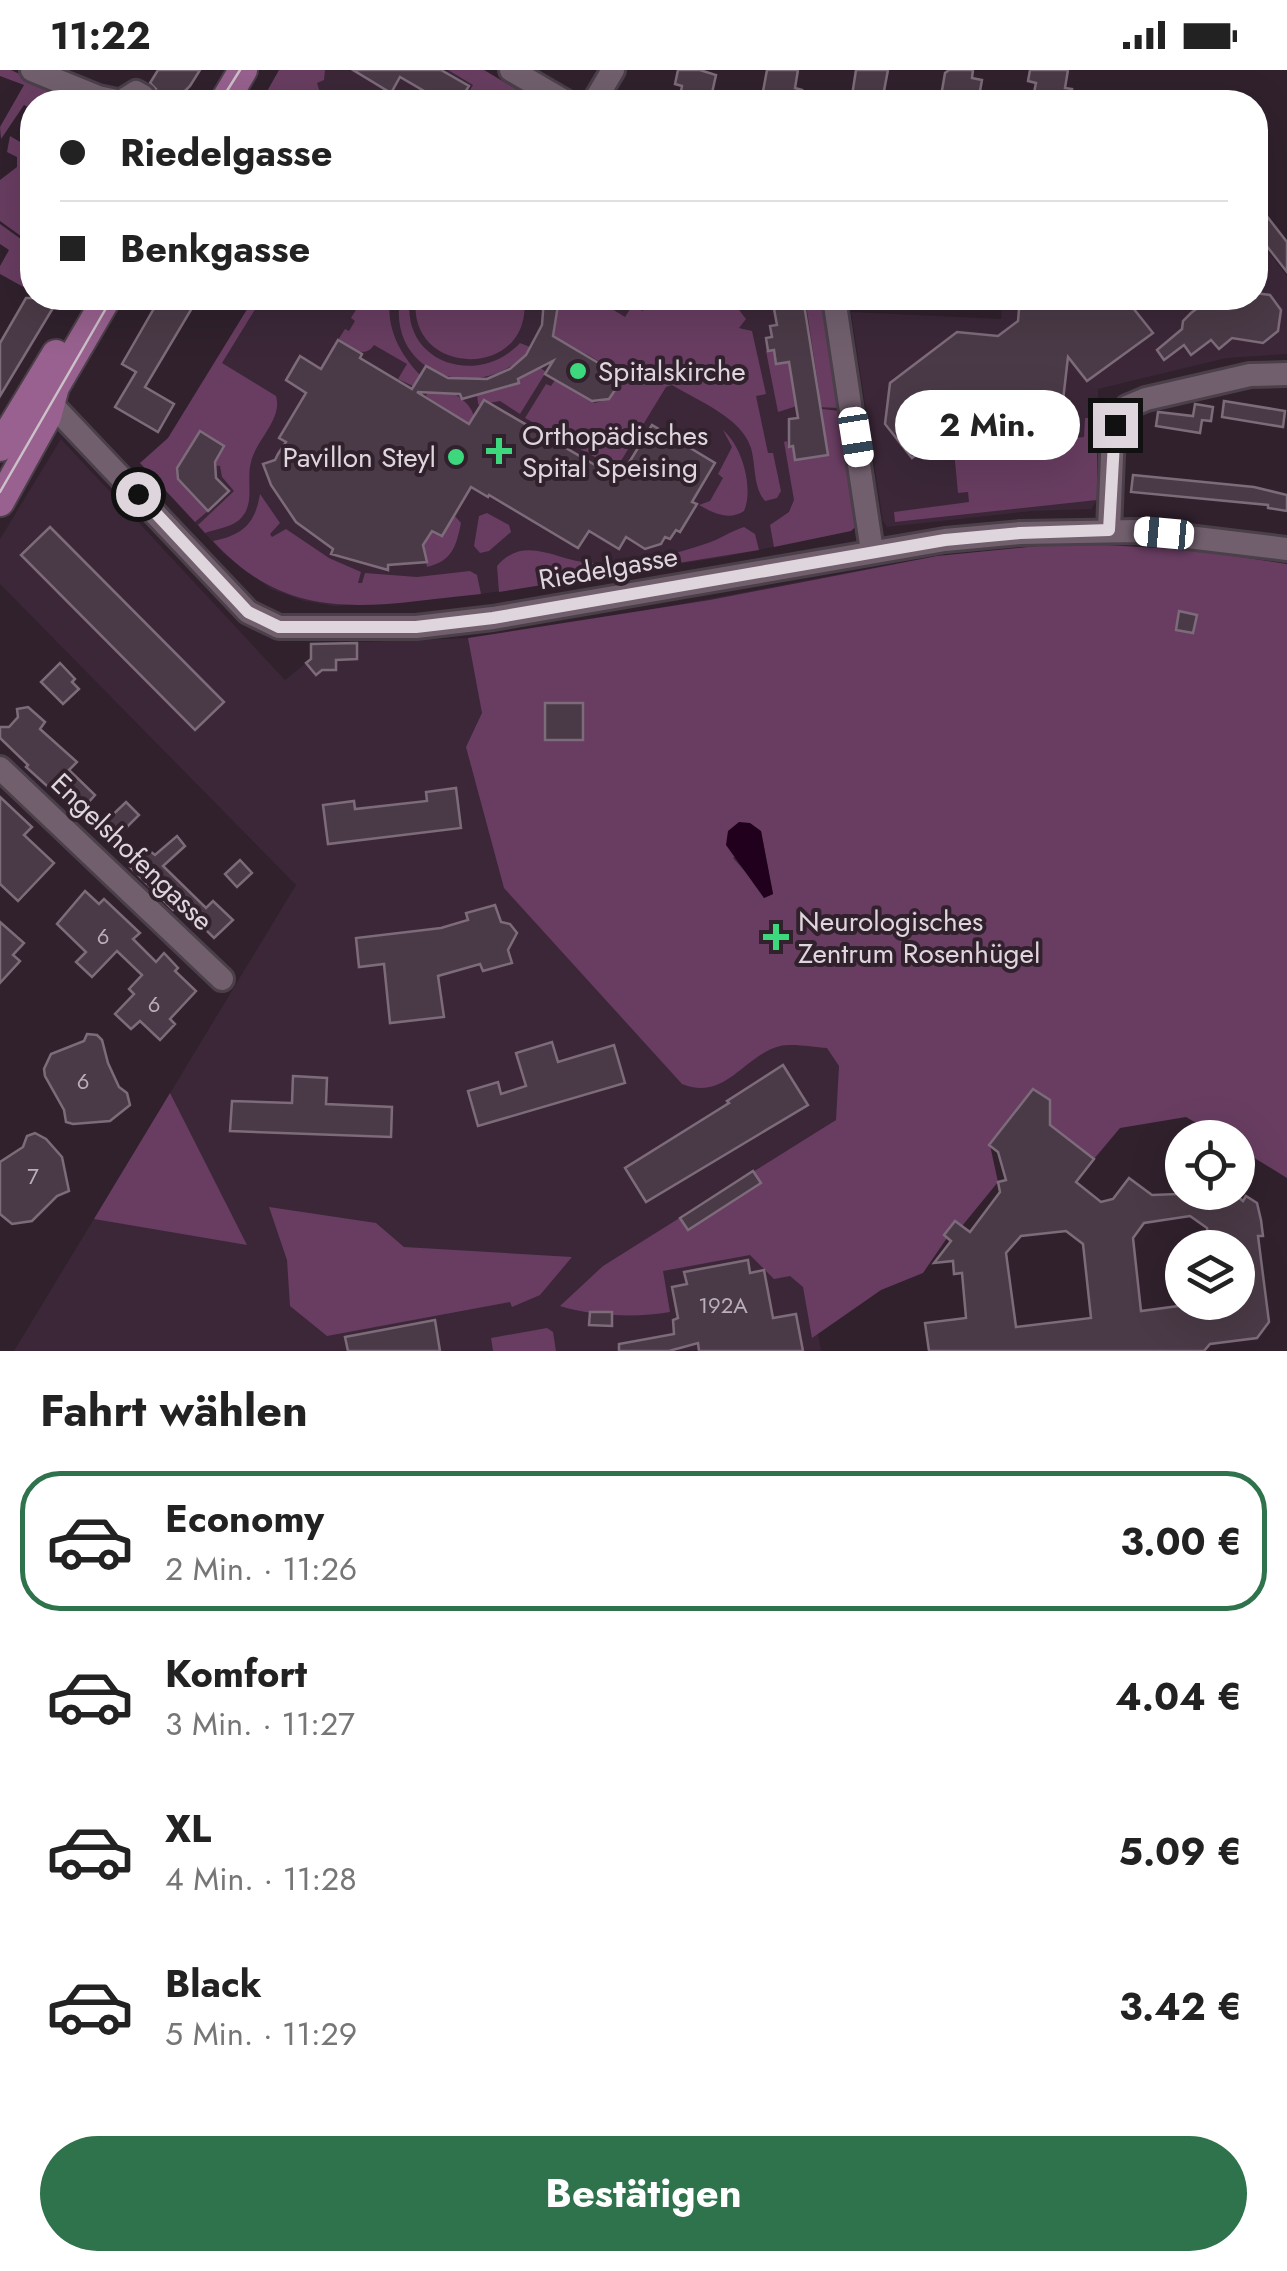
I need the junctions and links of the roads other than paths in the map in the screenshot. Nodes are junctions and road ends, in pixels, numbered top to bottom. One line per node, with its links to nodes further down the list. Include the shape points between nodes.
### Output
1 (511, 70): 4 (street)
2 (42, 72): 3 (street)
3 (82, 90)
4 (545, 90)
5 (97, 310): 8 (main road, via 52,358)
6 (836, 310): 13 (street)
7 (1287, 374): 11 (street, via 1250,375 1146,399 1122,412 1112,436)
8 (43, 396): 9 (main road); 10 (main road); 13 (street, Riedelgasse, via 248,612 279,627 416,627 493,618)
9 (0, 447)
10 (0, 502)
11 (1109, 530): 12 (street, Riedelgasse); 13 (street, Riedelgasse, via 1020,533)
12 (1287, 549)
13 (872, 552)
14 (0, 768): 15 (street, Engelshofengasse)
15 (222, 979)

